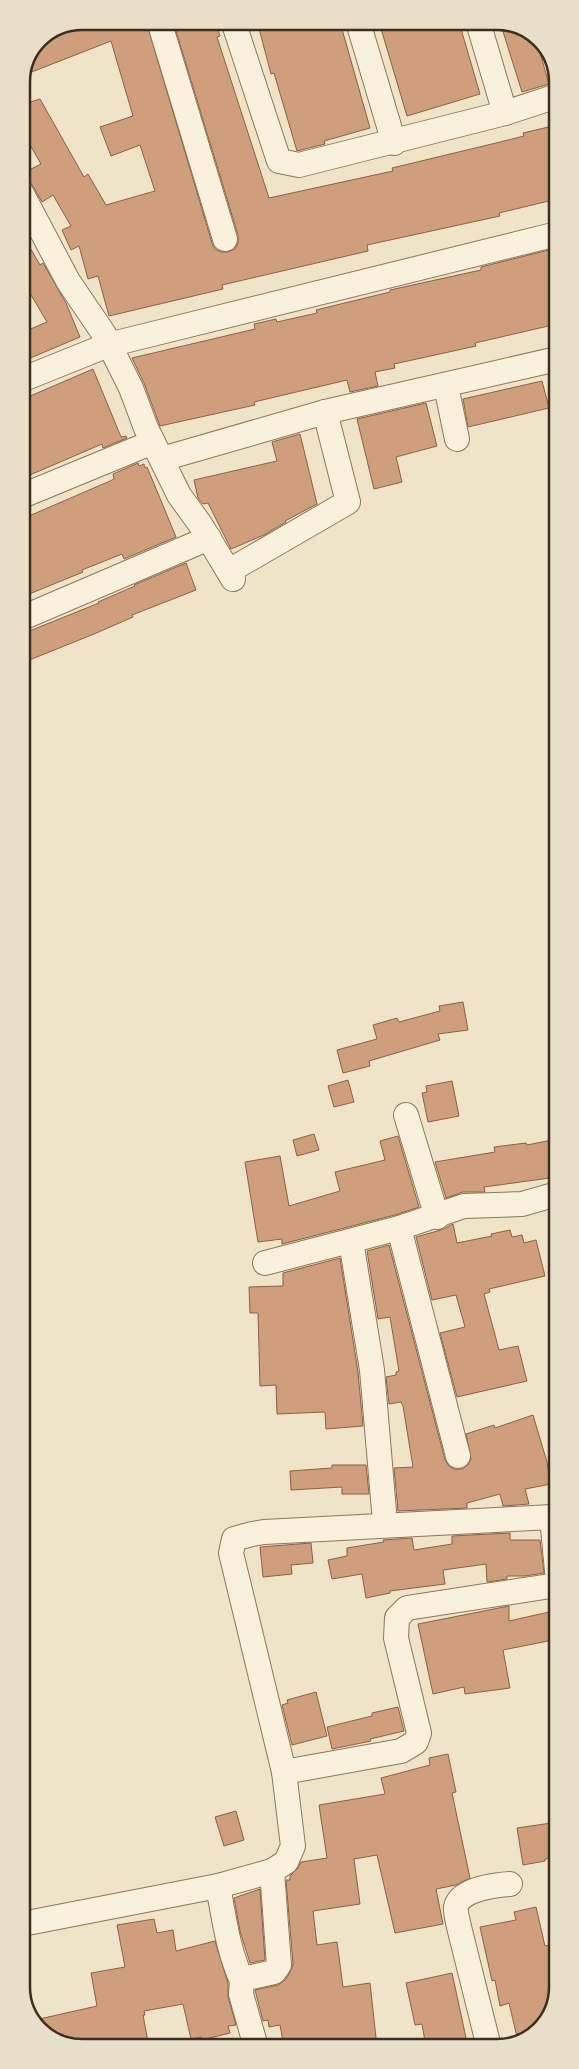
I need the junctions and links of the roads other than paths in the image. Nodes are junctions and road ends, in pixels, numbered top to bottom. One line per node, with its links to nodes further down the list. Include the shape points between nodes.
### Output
1 (162, 30): 10 (street)
2 (236, 30): 7 (street, via 280,161 299,165)
3 (360, 30): 7 (street)
4 (480, 30): 6 (street)
5 (549, 98): 6 (street)
6 (505, 114): 7 (street)
7 (394, 143)
8 (30, 223): 11 (street)
9 (549, 236): 11 (street)
10 (225, 239)
11 (110, 345): 13 (street); 17 (street)
12 (549, 361): 14 (street)
13 (30, 377)
14 (446, 386): 15 (street); 16 (street)
15 (325, 412): 17 (street); 19 (street, via 348,502 231,575)
16 (457, 439)
17 (157, 450): 18 (street); 19 (street, via 179,495)
18 (30, 493)
19 (209, 538): 20 (street)
20 (30, 615)
21 (406, 1115): 23 (street)
22 (549, 1196): 23 (street, via 522,1204 464,1206)
23 (437, 1216): 24 (street)
24 (399, 1228): 25 (street); 27 (street)
25 (351, 1241): 26 (street); 28 (street, via 372,1370)
26 (265, 1263)
27 (458, 1456)
28 (384, 1511)
29 (549, 1518): 31 (street, via 264,1532 234,1540 231,1553)
30 (549, 1586): 31 (street, via 407,1608 397,1618 396,1638 419,1733 416,1742 401,1751)
31 (284, 1772): 32 (street, via 293,1846 286,1862)
32 (272, 1871): 34 (street); 36 (street, via 279,1965 274,1972)
33 (510, 1884): 38 (street, via 470,1893 461,1898 456,1907)
34 (218, 1886): 35 (street); 36 (street, via 229,1947)
35 (30, 1922)
36 (242, 1981): 37 (street, via 241,1994)
37 (254, 2039)
38 (487, 2039)

